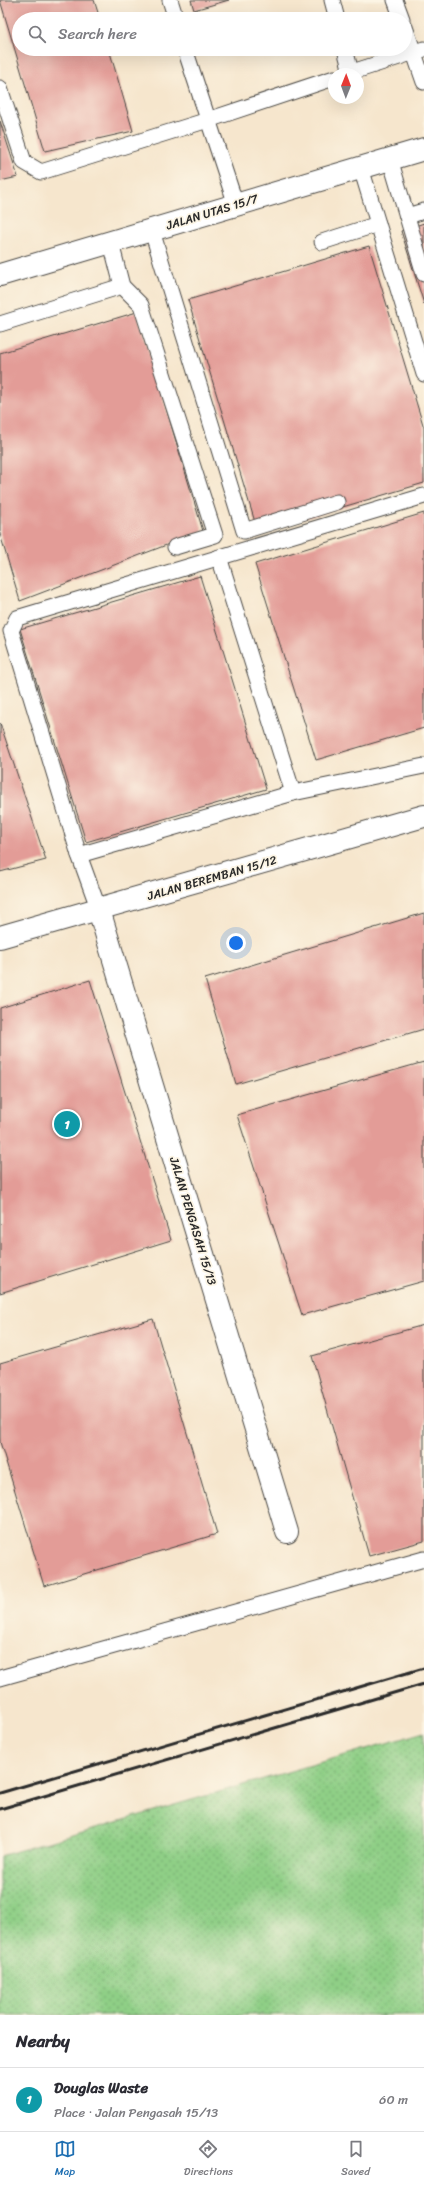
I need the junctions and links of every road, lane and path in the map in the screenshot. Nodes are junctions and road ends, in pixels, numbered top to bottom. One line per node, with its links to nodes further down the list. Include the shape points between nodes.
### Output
1 (170, 0): 4 (lane)
2 (332, 0): 5 (lane)
3 (396, 0): 6 (lane)
4 (174, 12)
5 (335, 12)
6 (400, 12)
7 (412, 38): 8 (lane)
8 (419, 50): 15 (lane)
9 (187, 56): 17 (lane)
10 (346, 56): 12 (lane)
11 (401, 56): 13 (lane)
12 (348, 68)
13 (364, 68)
14 (328, 80): 17 (lane)
15 (424, 82)
16 (0, 88): 17 (lane, via 24,162 41,172)
17 (208, 120): 21 (lane)
18 (424, 149): 19 (street, JALAN UTAS 15/7)
19 (390, 159): 20 (street, JALAN UTAS 15/7); 23 (lane)
20 (360, 168): 21 (street, JALAN UTAS 15/7); 24 (lane)
21 (236, 204): 25 (street, JALAN UTAS 15/7)
22 (424, 211): 23 (lane)
23 (407, 216): 28 (lane)
24 (378, 224): 26 (lane); 32 (lane)
25 (152, 231): 27 (street, JALAN UTAS 15/7); 34 (lane, via 244,531)
26 (322, 242)
27 (111, 243): 29 (street, JALAN UTAS 15/7); 30 (lane)
28 (424, 274)
29 (0, 275)
30 (122, 286): 31 (lane); 35 (lane, via 141,305 215,535)
31 (0, 324)
32 (424, 374)
33 (424, 496): 36 (lane)
34 (337, 502)
35 (175, 547)
36 (219, 556): 38 (lane); 40 (lane, via 17,618 11,631)
37 (424, 766): 38 (lane)
38 (293, 793): 40 (lane)
39 (424, 816): 41 (street, JALAN BEREMBAN 15/12)
40 (79, 855): 41 (lane)
41 (100, 910): 42 (street, JALAN BEREMBAN 15/12); 43 (street, JALAN PENGASAH 15/13)
42 (0, 937)
43 (287, 1532)
44 (424, 1559): 45 (lane)
45 (0, 1678)

